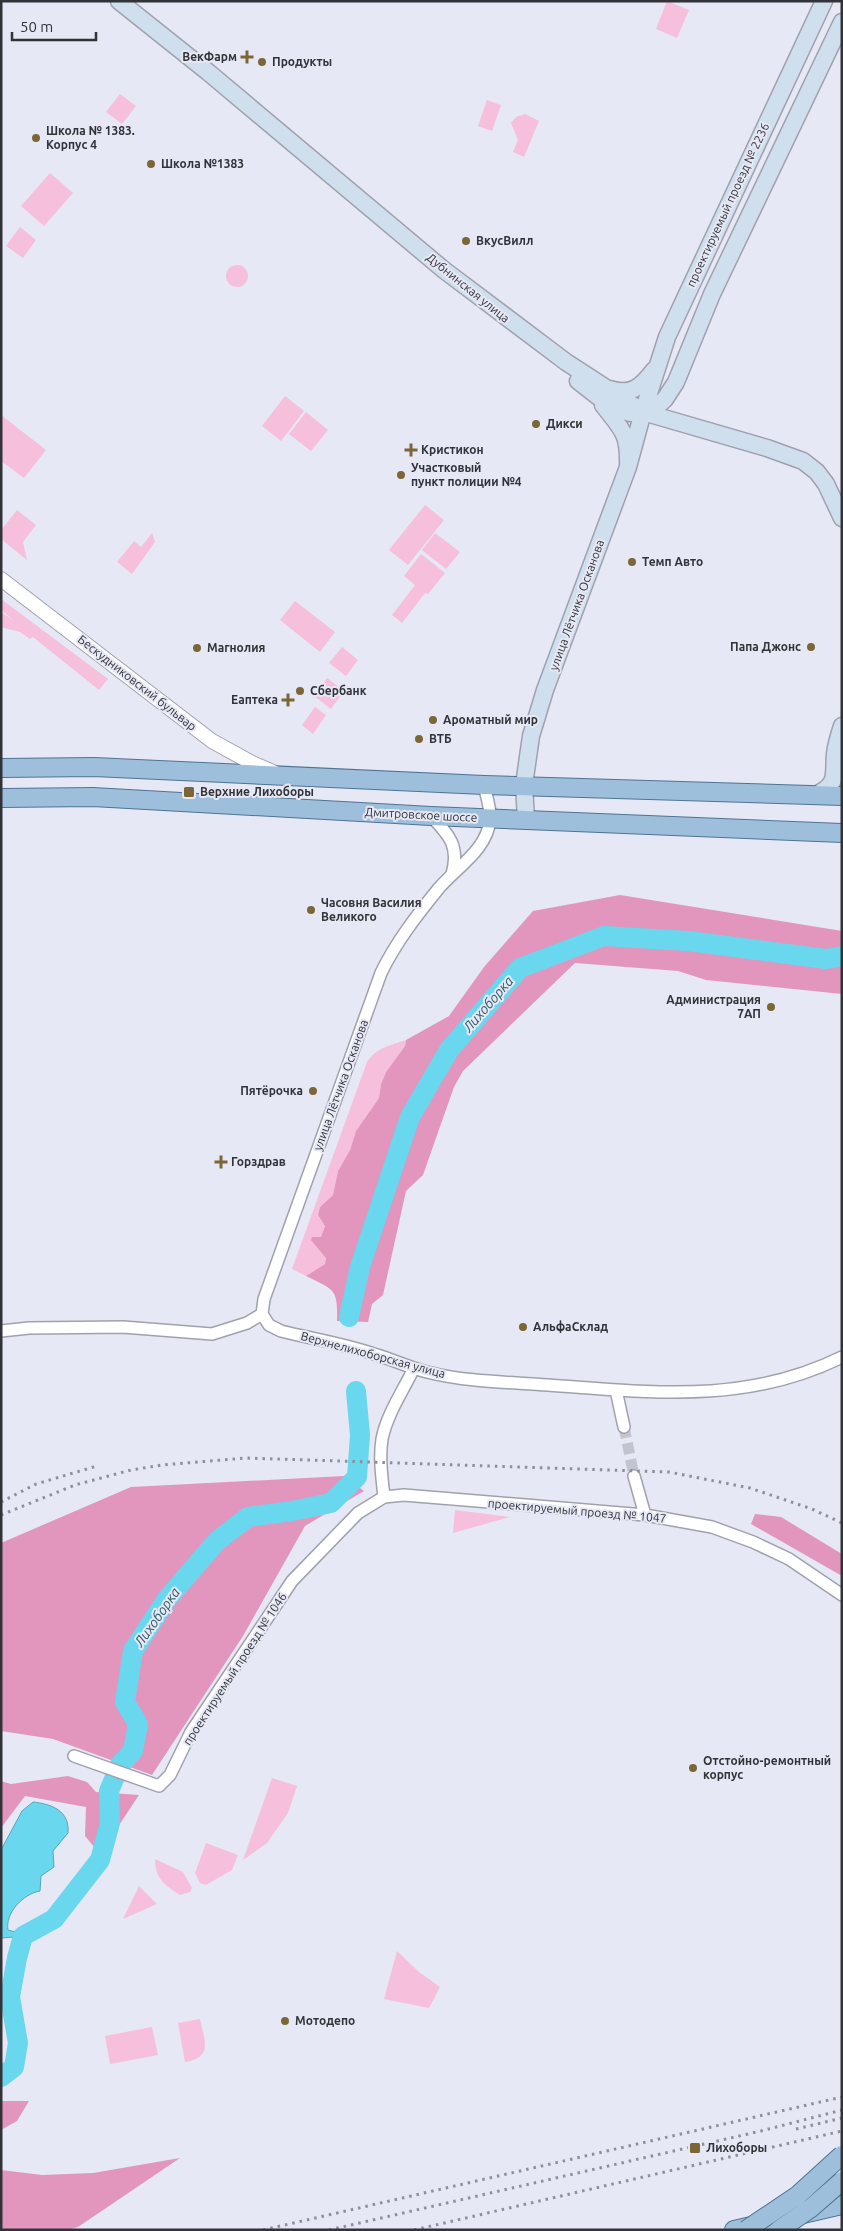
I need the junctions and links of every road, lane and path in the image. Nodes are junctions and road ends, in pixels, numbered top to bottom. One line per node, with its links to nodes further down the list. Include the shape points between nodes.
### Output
1 (119, 1): 4 (main road, Дубнинская улица)
2 (824, 1): 5 (main road, проектируемый проезд № 2236, via 680,308)
3 (842, 22): 6 (main road, проектируемый проезд № 2236, via 712,294)
4 (512, 323): 7 (main road, улица Лётчика Осканова)
5 (658, 365): 7 (main road, via 630,392); 8 (main road, проектируемый проезд № 2236)
6 (676, 382): 8 (main road, проектируемый проезд № 2236, via 659,405); 9 (main road, via 673,404)
7 (601, 393): 8 (main road, улица Лётчика Осканова, via 620,410); 10 (main road, улица Лётчика Осканова, via 628,442)
8 (643, 412): 9 (main road); 10 (main road, проектируемый проезд № 2236)
9 (682, 422): 11 (main road, via 803,462 826,484)
10 (628, 467): 18 (main road, улица Лётчика Осканова, via 545,690 531,736)
11 (842, 518)
12 (1, 579): 16 (street, Бескудниковский бульвар, via 212,741)
13 (842, 726): 15 (main road)
14 (1, 768): 16 (main road, via 94,767)
15 (838, 770): 19 (main road, via 830,786)
16 (281, 775): 17 (main road)
17 (484, 785): 18 (main road); 23 (street, улица Лётчика Осканова)
18 (524, 785): 19 (main road); 24 (main road, улица Лётчика Осканова)
19 (816, 795): 20 (main road)
20 (842, 796)
21 (1, 798): 22 (main road, Дмитровское шоссе, via 93,797)
22 (431, 816): 23 (main road, Дмитровское шоссе); 26 (street, via 454,846)
23 (490, 819): 24 (main road, Дмитровское шоссе); 26 (street, улица Лётчика Осканова, via 483,841)
24 (526, 820): 25 (main road, Дмитровское шоссе)
25 (842, 833)
26 (452, 874): 27 (street, улица Лётчика Осканова, via 400,938 381,973 264,1299)
27 (262, 1314): 28 (street, via 248,1324 212,1334 123,1327); 30 (street, Верхнелихоборская улица, via 269,1325 281,1331 376,1354)
28 (1, 1331)
29 (842, 1357): 31 (street, Верхнелихоборская улица, via 794,1377 750,1388 675,1392)
30 (414, 1368): 31 (street, Верхнелихоборская улица, via 451,1376); 34 (street, via 392,1411 382,1440)
31 (616, 1390): 32 (street)
32 (624, 1427)
33 (634, 1476): 35 (street)
34 (384, 1497): 35 (street, проектируемый проезд № 1047); 37 (street, проектируемый проезд № 1046, via 358,1513 292,1581 191,1732 170,1774 159,1786)
35 (645, 1514): 36 (street, проектируемый проезд № 1047, via 712,1527 753,1542 789,1559)
36 (842, 1595)
37 (74, 1756)
38 (842, 2155): 42 (main road, bridge, via 798,2195)
39 (842, 2181): 43 (main road, bridge)
40 (842, 2205): 41 (main road)
41 (734, 2230)
42 (746, 2230)
43 (779, 2230)

